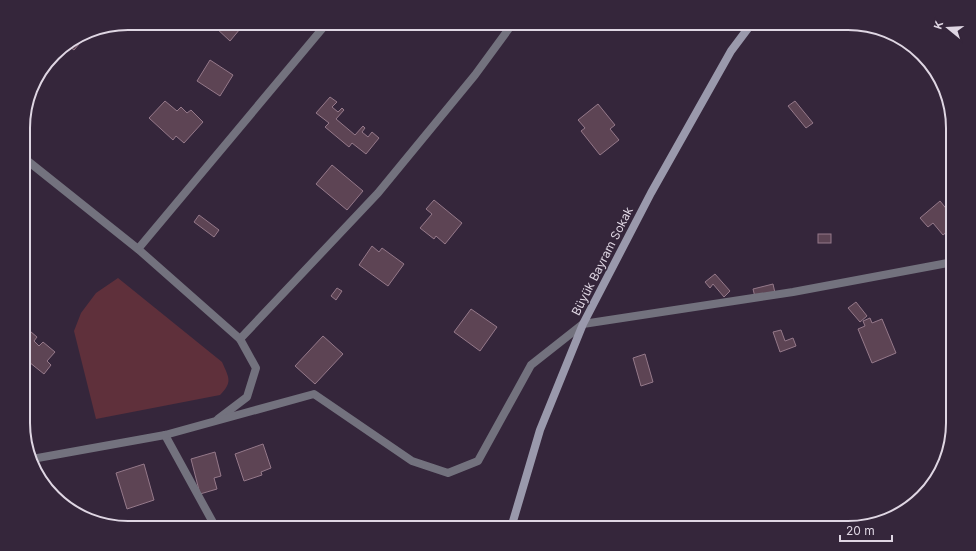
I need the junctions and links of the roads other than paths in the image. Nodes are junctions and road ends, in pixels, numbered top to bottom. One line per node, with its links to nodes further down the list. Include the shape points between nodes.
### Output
1 (321, 30): 5 (street)
2 (508, 30): 8 (street, via 475,75 378,193)
3 (747, 30): 7 (street, Büyük Bayram Sokak, via 731,51 651,193)
4 (30, 163): 5 (street)
5 (138, 249): 8 (street)
6 (946, 263): 7 (street, via 793,292)
7 (583, 324): 9 (street, via 531,365 478,460 448,472 412,461 314,394); 13 (street, Büyük Bayram Sokak, via 540,430)
8 (240, 339): 9 (street, via 256,368 248,397)
9 (214, 422): 10 (street)
10 (165, 436): 11 (street); 12 (street)
11 (36, 457)
12 (212, 521)
13 (513, 521)

